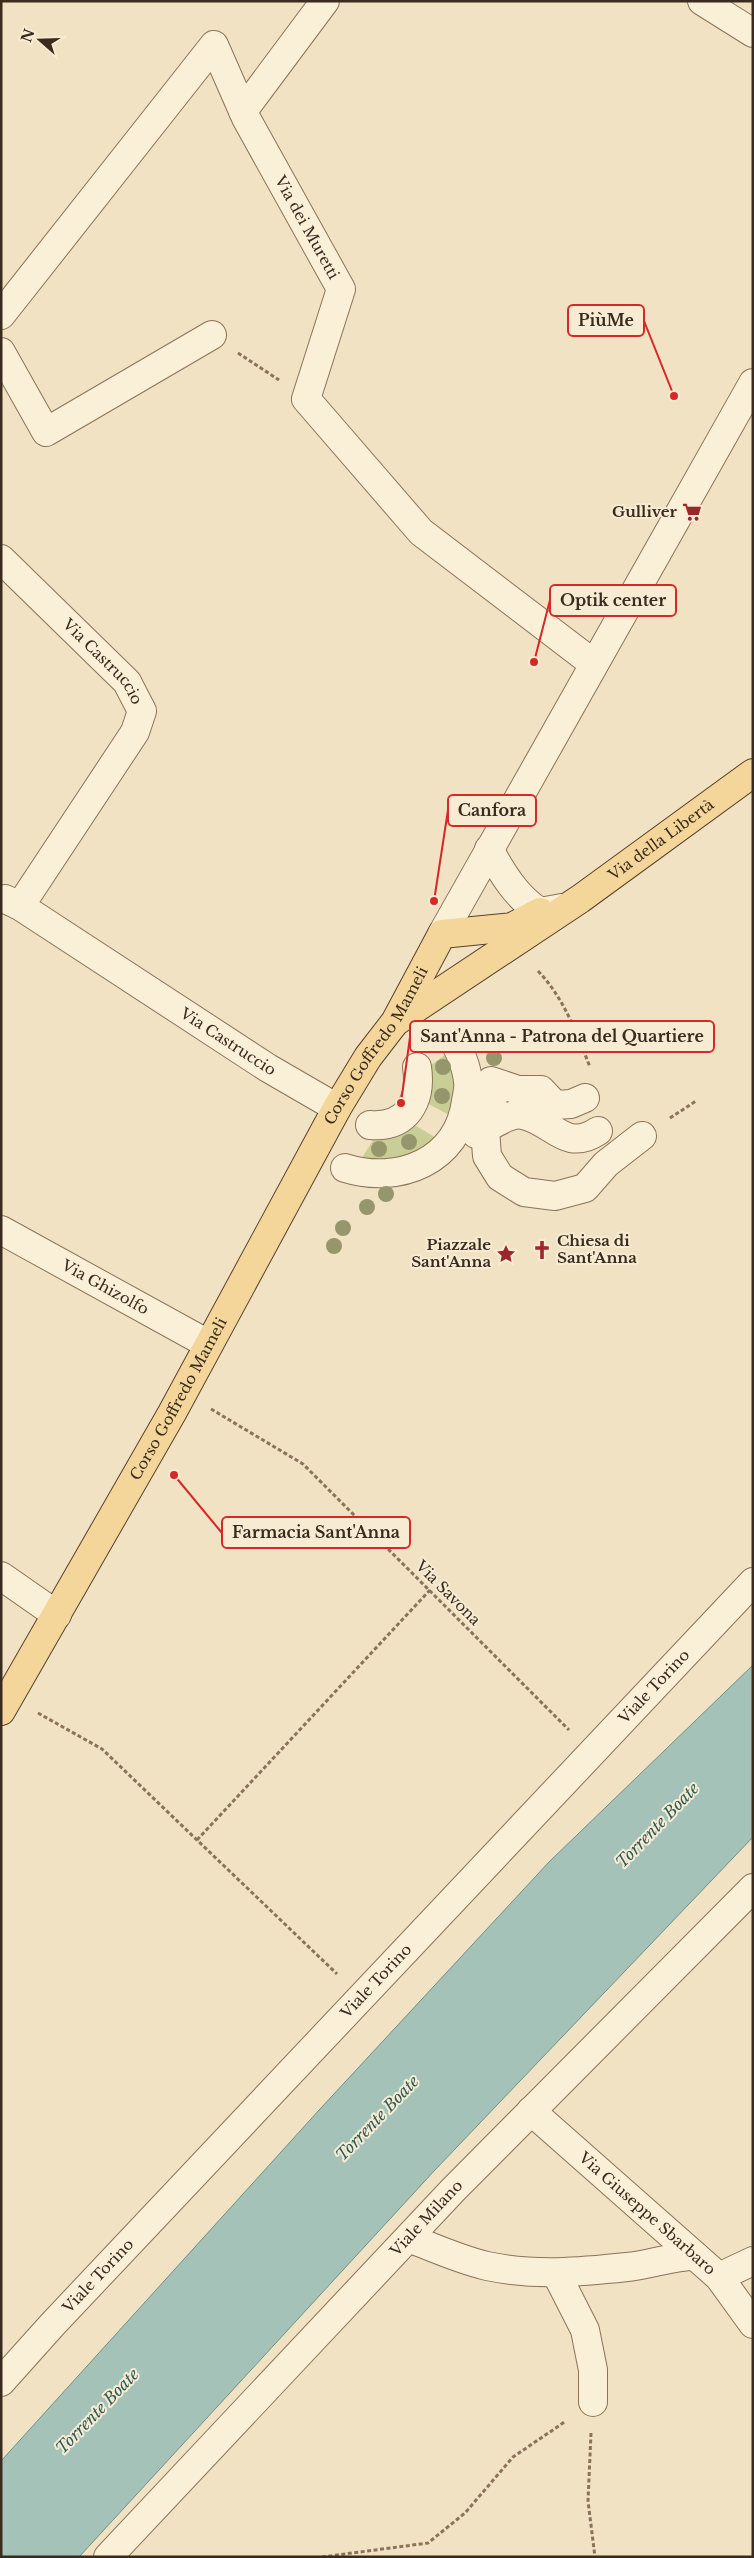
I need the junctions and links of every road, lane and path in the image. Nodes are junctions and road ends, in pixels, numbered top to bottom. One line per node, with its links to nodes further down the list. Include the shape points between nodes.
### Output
1 (325, 1): 4 (street)
2 (702, 1): 3 (street)
3 (753, 33)
4 (243, 111): 5 (street, Via dei Muretti, via 214,45); 9 (street, Via dei Muretti, via 341,289)
5 (1, 315)
6 (212, 335): 7 (street, via 46,432); 9 (path)
7 (1, 352)
8 (753, 383): 11 (street, Corso Goffredo Mameli)
9 (306, 399): 11 (street, via 420,532)
10 (1, 559): 23 (street, Via Castruccio, via 127,682 142,711 135,732 12,902 268,1068)
11 (594, 664): 13 (street, Corso Goffredo Mameli)
12 (753, 773): 14 (main road, Via della Libertà)
13 (489, 849): 15 (street, via 502,872 528,904); 16 (street, Corso Goffredo Mameli)
14 (568, 907): 15 (street, Via della Libertà); 19 (main road, Via della Libertà)
15 (540, 912): 16 (main road, Via della Libertà, via 512,926)
16 (442, 934): 19 (main road, Corso Goffredo Mameli)
17 (538, 971): 18 (path, via 553,987)
18 (567, 1011)
19 (395, 1022): 23 (main road, Corso Goffredo Mameli)
20 (453, 1039): 27 (street, via 463,1058 469,1082 465,1111)
21 (417, 1067): 24 (street, via 419,1081 412,1109 398,1121 382,1126)
22 (585, 1098): 25 (street, via 571,1104 555,1105 541,1090 518,1090 491,1081 493,1098)
23 (337, 1108): 31 (main road, Corso Goffredo Mameli)
24 (370, 1125)
25 (486, 1129): 26 (street, via 522,1114 573,1140 588,1138); 27 (street, via 472,1136); 28 (street, via 487,1156 500,1177 524,1192 556,1196 585,1188 606,1164)
26 (598, 1131)
27 (456, 1135): 29 (street, via 436,1156 414,1168 365,1175)
28 (642, 1136)
29 (345, 1168)
30 (1, 1230): 31 (street, Via Ghizolfo)
31 (208, 1344): 32 (main road, Corso Goffredo Mameli)
32 (183, 1392): 35 (path, Via Savona, via 303,1464); 36 (main road, Corso Goffredo Mameli)
33 (1, 1576): 36 (street)
34 (753, 1582): 38 (street, Viale Torino)
35 (430, 1590): 38 (path, Via Savona); 39 (path)
36 (58, 1615): 37 (main road, Corso Goffredo Mameli)
37 (5, 1704): 39 (path, via 102,1749)
38 (592, 1753): 41 (street, Viale Torino)
39 (197, 1840): 41 (path)
40 (753, 1888): 42 (street, Viale Milano)
41 (361, 1997): 49 (street, Viale Torino)
42 (531, 2111): 43 (street, Viale Milano); 44 (street, Via Giuseppe Sbarbaro)
43 (409, 2238): 46 (street, via 486,2266); 51 (street, Viale Milano)
44 (694, 2256): 46 (street, via 680,2256 640,2266); 47 (street, Via Giuseppe Sbarbaro)
45 (753, 2261): 47 (street)
46 (556, 2273): 50 (street, via 586,2330 593,2370)
47 (719, 2277): 48 (street, Via Giuseppe Sbarbaro)
48 (753, 2324)
49 (1, 2382)
50 (593, 2402): 52 (path, via 512,2457 465,2513 428,2543); 53 (path, via 588,2501)
51 (108, 2557)
52 (322, 2557)
53 (595, 2557)

